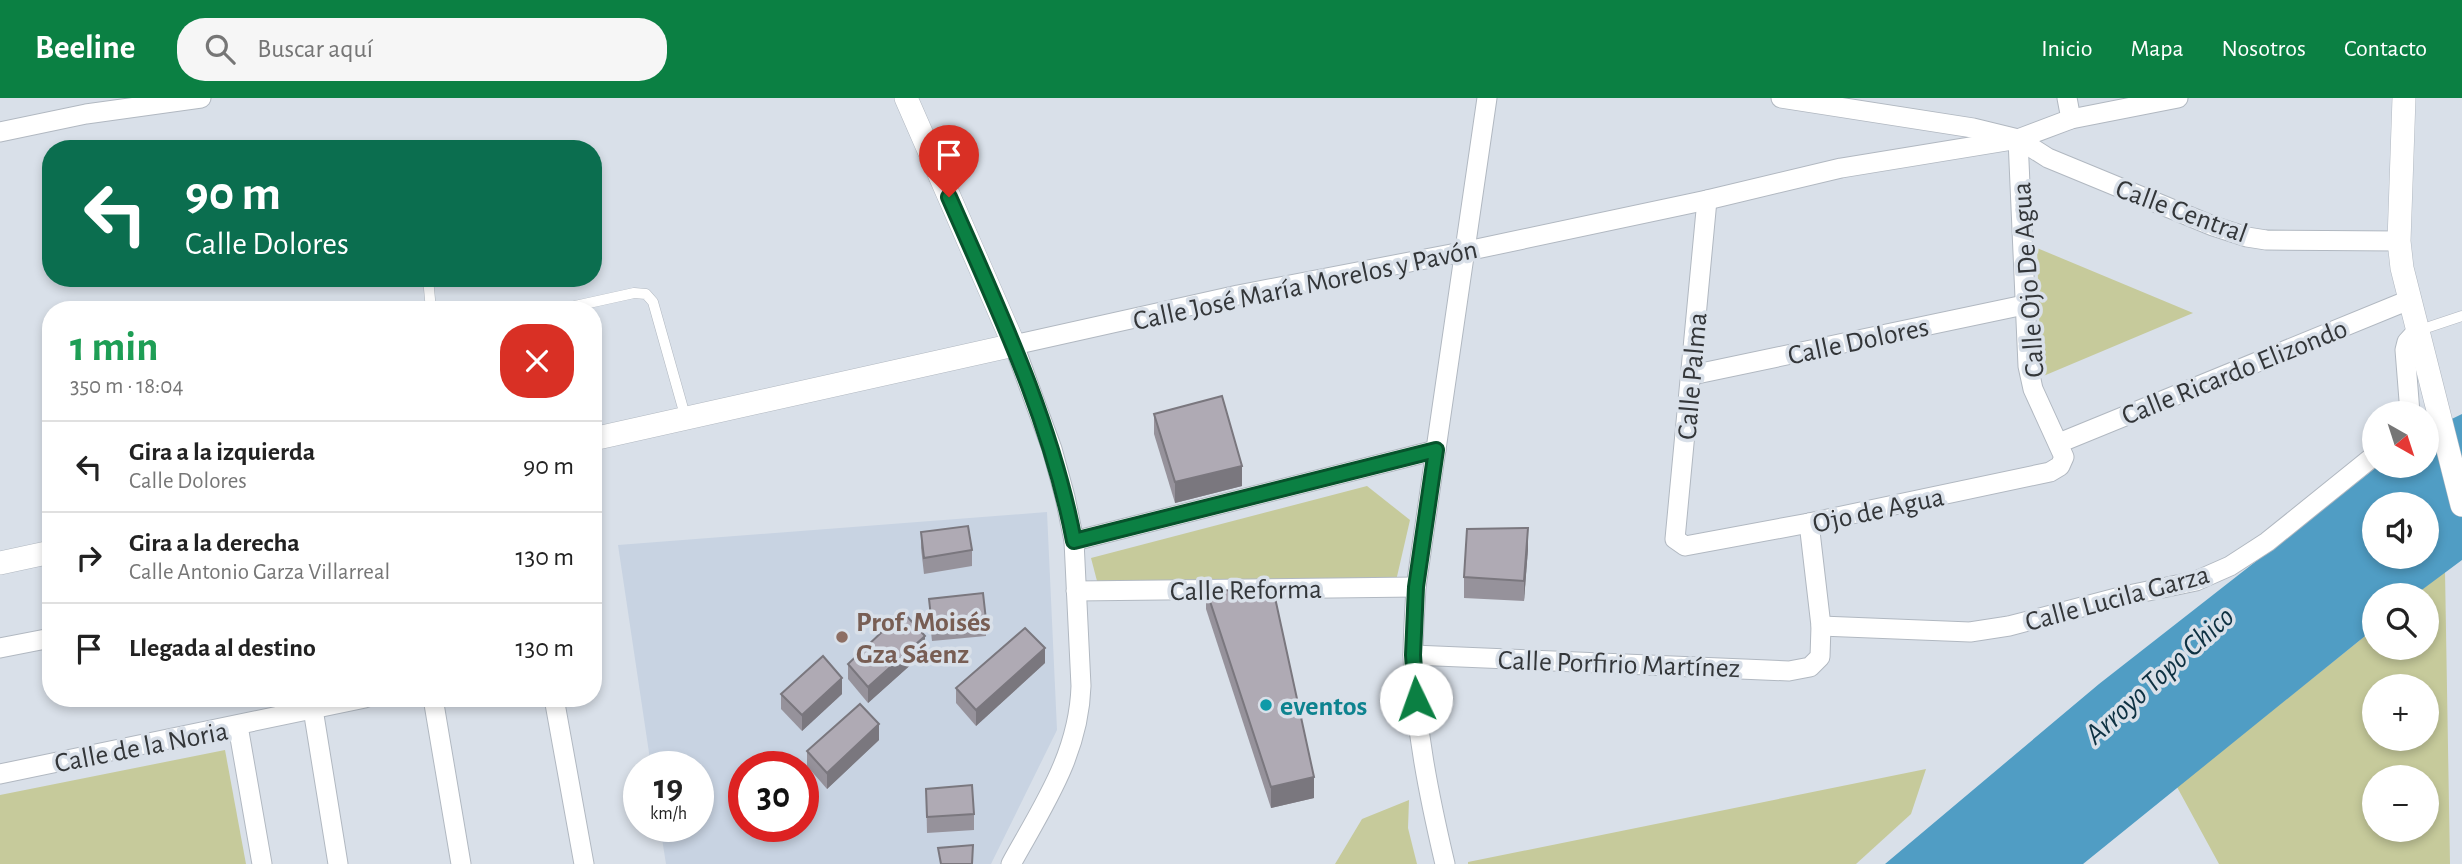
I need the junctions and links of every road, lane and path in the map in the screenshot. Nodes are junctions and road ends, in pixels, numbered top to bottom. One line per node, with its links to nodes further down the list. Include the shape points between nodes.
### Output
1 (201, 98): 9 (street)
2 (906, 98): 19 (street)
3 (1488, 98): 13 (street)
4 (1781, 98): 10 (street, Calle Central)
5 (2067, 98): 8 (street)
6 (2178, 98): 8 (street, Calle José María Morelos y Pavón)
7 (2404, 98): 12 (street)
8 (2071, 119): 10 (street, Calle José María Morelos y Pavón)
9 (0, 132)
10 (2018, 139): 11 (street, Calle José María Morelos y Pavón, via 1842,168); 12 (street, Calle Central, via 2071,167 2246,237); 16 (street, Calle Ojo De Agua)
11 (1707, 200): 13 (street, Calle José María Morelos y Pavón); 20 (street, Calle Palma)
12 (2399, 242): 14 (street)
13 (1466, 251): 19 (street, Calle José María Morelos y Pavón); 24 (street)
14 (2409, 300): 18 (street); 25 (street, Calle Ricardo Elizondo)
15 (598, 301): 22 (lane, via 634,293 646,294 653,302)
16 (2024, 305): 20 (street, Calle Dolores); 25 (street, Calle Ojo De Agua, via 2033,389)
17 (2462, 316): 18 (lane)
18 (2417, 331): 21 (street, via 2405,349); 27 (street)
19 (1014, 345): 22 (street, Calle José María Morelos y Pavón); 29 (street, via 1052,449)
20 (1692, 374): 30 (street, Calle Palma, via 1675,539)
21 (2409, 401)
22 (686, 419): 23 (street, Calle José María Morelos y Pavón)
23 (602, 437)
24 (1436, 450): 29 (street); 33 (street)
25 (2061, 450): 28 (street, Ojo de Agua, via 2060,466 2050,472)
26 (2362, 465): 35 (street, Calle Lucila Garza, via 2267,542 2196,581 1970,632)
27 (2462, 505)
28 (1809, 523): 30 (street, Ojo de Agua); 35 (street)
29 (1074, 541): 34 (street)
30 (1685, 546)
31 (42, 554): 32 (street)
32 (0, 563)
33 (1416, 587): 34 (street, Calle Reforma); 38 (street)
34 (1076, 591): 49 (street, via 1081,686 1076,733 1066,763)
35 (1821, 626): 38 (street, Calle Porfirio Martínez, via 1820,657 1810,667 1789,671)
36 (42, 640): 37 (street)
37 (0, 648)
38 (1413, 655): 50 (street, via 1430,802)
39 (322, 707): 42 (street, Calle de la Noria)
40 (435, 707): 47 (street)
41 (556, 707): 48 (street)
42 (313, 709): 43 (street, Calle de la Noria); 46 (street)
43 (238, 726): 44 (street, Calle de la Noria); 45 (street)
44 (0, 774)
45 (262, 864)
46 (338, 864)
47 (461, 864)
48 (584, 864)
49 (1011, 864)
50 (1445, 864)

